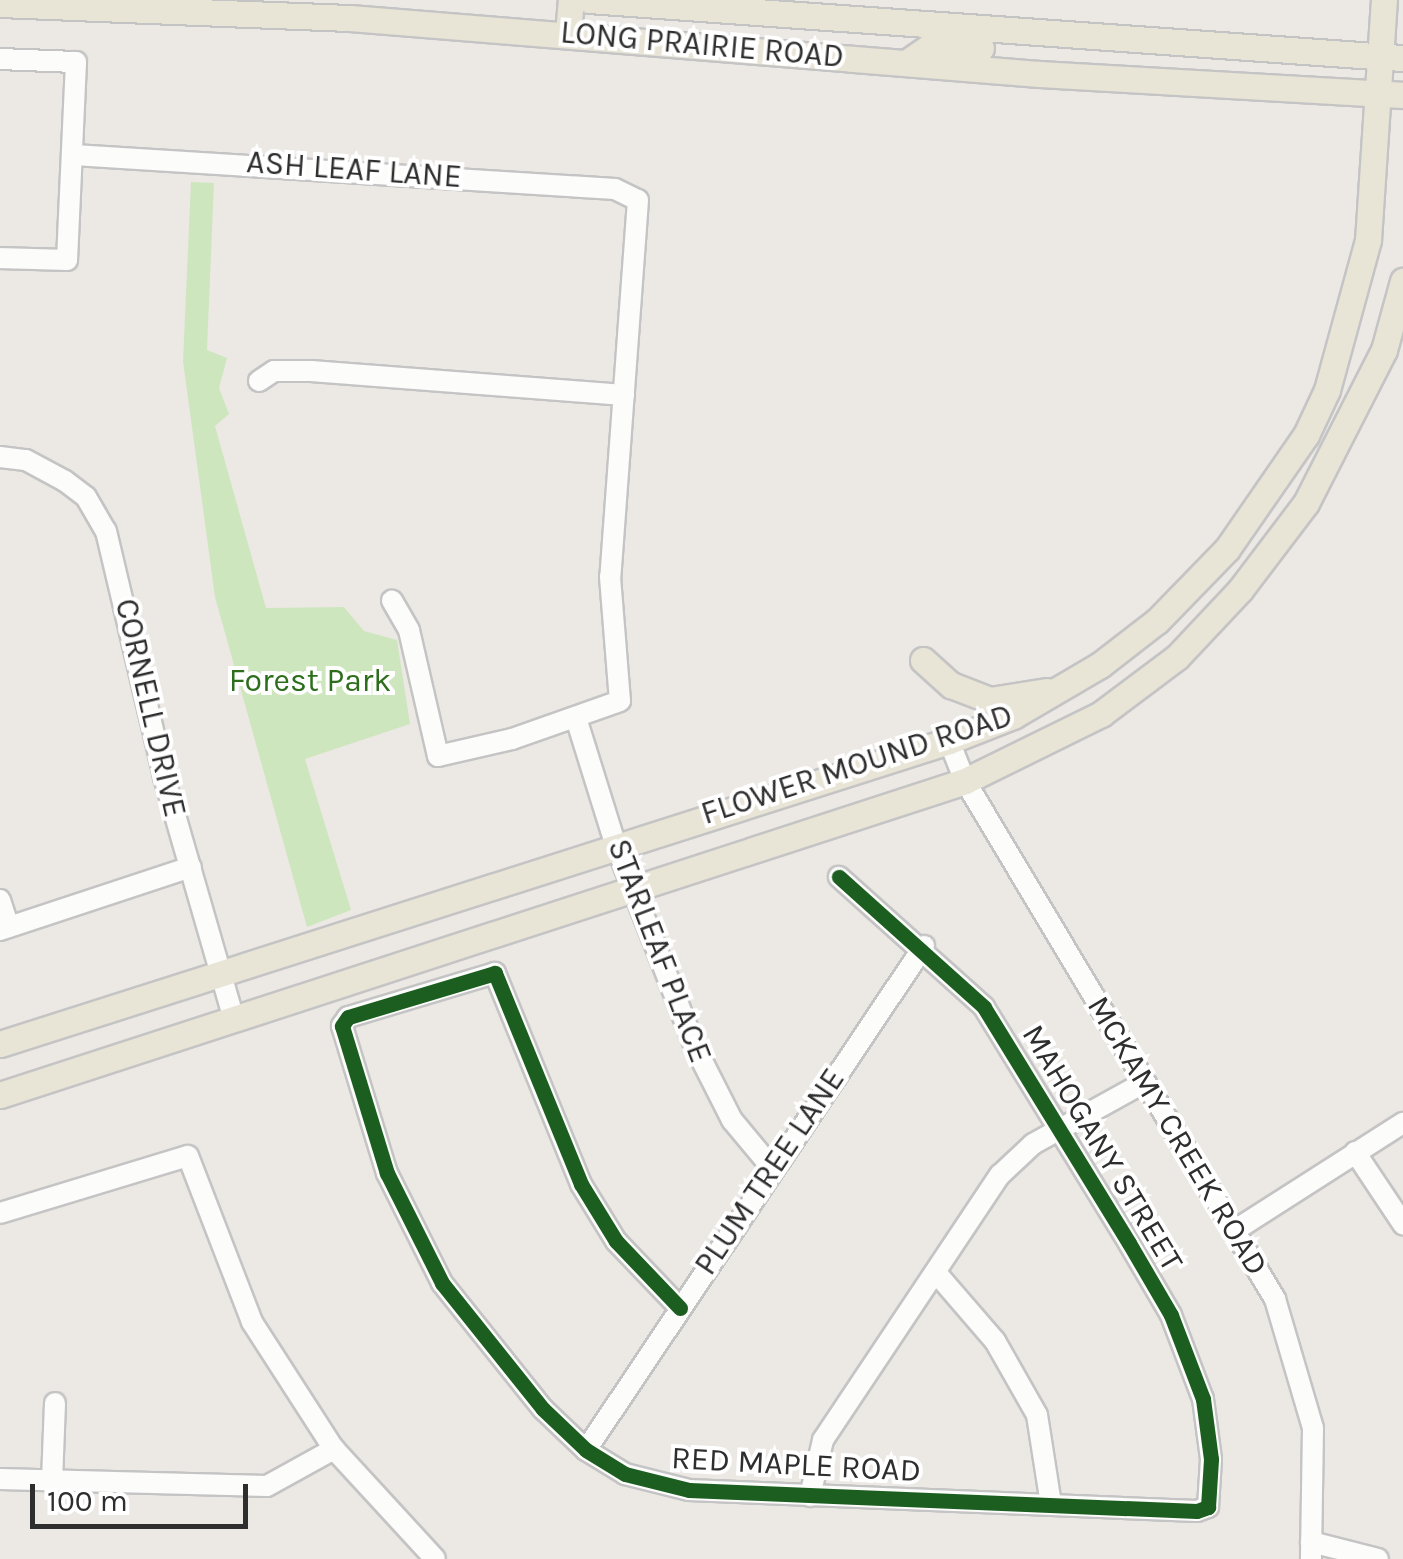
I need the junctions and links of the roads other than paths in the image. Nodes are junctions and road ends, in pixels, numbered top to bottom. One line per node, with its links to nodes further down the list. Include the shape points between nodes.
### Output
1 (571, 0): 7 (main road)
2 (590, 0): 3 (main road, LONG PRAIRIE ROAD)
3 (603, 0): 6 (main road, LONG PRAIRIE ROAD); 8 (main road)
4 (1384, 0): 11 (main road, FLOWER MOUND ROAD)
5 (0, 4): 7 (main road, LONG PRAIRIE ROAD)
6 (924, 27): 9 (main road, LONG PRAIRIE ROAD); 10 (main road, via 902,42 804,39)
7 (568, 33): 8 (main road, LONG PRAIRIE ROAD)
8 (601, 35): 10 (main road, LONG PRAIRIE ROAD)
9 (1089, 39): 11 (main road, LONG PRAIRIE ROAD); 13 (main road, via 1049,50 930,46)
10 (785, 52): 13 (main road, LONG PRAIRIE ROAD)
11 (1392, 57): 14 (main road, FLOWER MOUND ROAD)
12 (0, 59): 15 (street, via 76,62)
13 (906, 62): 14 (main road, LONG PRAIRIE ROAD)
14 (1392, 94): 21 (main road, FLOWER MOUND ROAD, via 1368,240 1327,390 1282,473)
15 (74, 155): 16 (street, via 67,260); 19 (street, ASH LEAF LANE, via 634,194 639,210)
16 (0, 258)
17 (1403, 281): 22 (main road, FLOWER MOUND ROAD, via 1384,350 1347,431 1306,502)
18 (260, 381): 19 (street, via 274,371 311,372)
19 (624, 395): 26 (street, via 611,611 620,700)
20 (0, 457): 30 (street, CORNELL DRIVE, via 26,460 64,481 86,498 106,532)
21 (1211, 568): 22 (main road); 25 (main road, FLOWER MOUND ROAD, via 1157,621)
22 (1240, 590): 28 (main road, FLOWER MOUND ROAD, via 1177,657 1101,714)
23 (392, 600): 26 (street, via 409,630 438,756)
24 (923, 660): 25 (main road, via 951,685 990,700)
25 (1066, 687): 27 (main road, FLOWER MOUND ROAD)
26 (576, 718): 29 (street, STARLEAF PLACE)
27 (949, 741): 28 (street, MCKAMY CREEK ROAD); 29 (main road, FLOWER MOUND ROAD)
28 (965, 781): 32 (main road, FLOWER MOUND ROAD); 39 (street, MCKAMY CREEK ROAD)
29 (615, 844): 32 (street, STARLEAF PLACE); 36 (main road, FLOWER MOUND ROAD)
30 (191, 867): 34 (street); 36 (street, CORNELL DRIVE)
31 (839, 877): 35 (street, MAHOGANY STREET)
32 (633, 888): 37 (main road, FLOWER MOUND ROAD); 44 (street, STARLEAF PLACE, via 713,1086)
33 (0, 900): 34 (street)
34 (5, 928)
35 (924, 946): 42 (street, MAHOGANY STREET, via 984,1007); 44 (street, PLUM TREE LANE)
36 (220, 970): 37 (street, CORNELL DRIVE); 38 (main road, FLOWER MOUND ROAD)
37 (234, 1016): 40 (main road, FLOWER MOUND ROAD)
38 (0, 1044)
39 (1143, 1083): 42 (street); 47 (street, MCKAMY CREEK ROAD)
40 (0, 1094)
41 (1403, 1123): 43 (street)
42 (1057, 1133): 48 (street, via 1032,1144 1000,1175); 57 (street, MAHOGANY STREET, via 1137,1258 1190,1359 1211,1459)
43 (1355, 1152): 46 (street); 47 (street)
44 (772, 1168): 49 (street, PLUM TREE LANE)
45 (0, 1212): 51 (street, via 188,1156 252,1322)
46 (1403, 1224)
47 (1238, 1229): 58 (street, MCKAMY CREEK ROAD, via 1275,1299 1313,1428)
48 (938, 1275): 55 (street, via 823,1440); 56 (street, via 996,1341 1038,1414)
49 (680, 1308): 52 (street, PLUM TREE LANE); 52 (street, RED MAPLE ROAD, via 616,1241 581,1184 494,972 355,1012 342,1026 409,1226 474,1328)
50 (55, 1403): 54 (street)
51 (334, 1448): 54 (street, via 267,1486); 59 (street)
52 (586, 1450): 55 (street, RED MAPLE ROAD, via 625,1474 668,1488)
53 (0, 1479): 54 (street)
54 (52, 1481)
55 (810, 1496): 56 (street, RED MAPLE ROAD)
56 (1051, 1504): 57 (street, RED MAPLE ROAD, via 1197,1512)
57 (1208, 1506)
58 (1311, 1550): 60 (street)
59 (436, 1559)
60 (1378, 1559)

